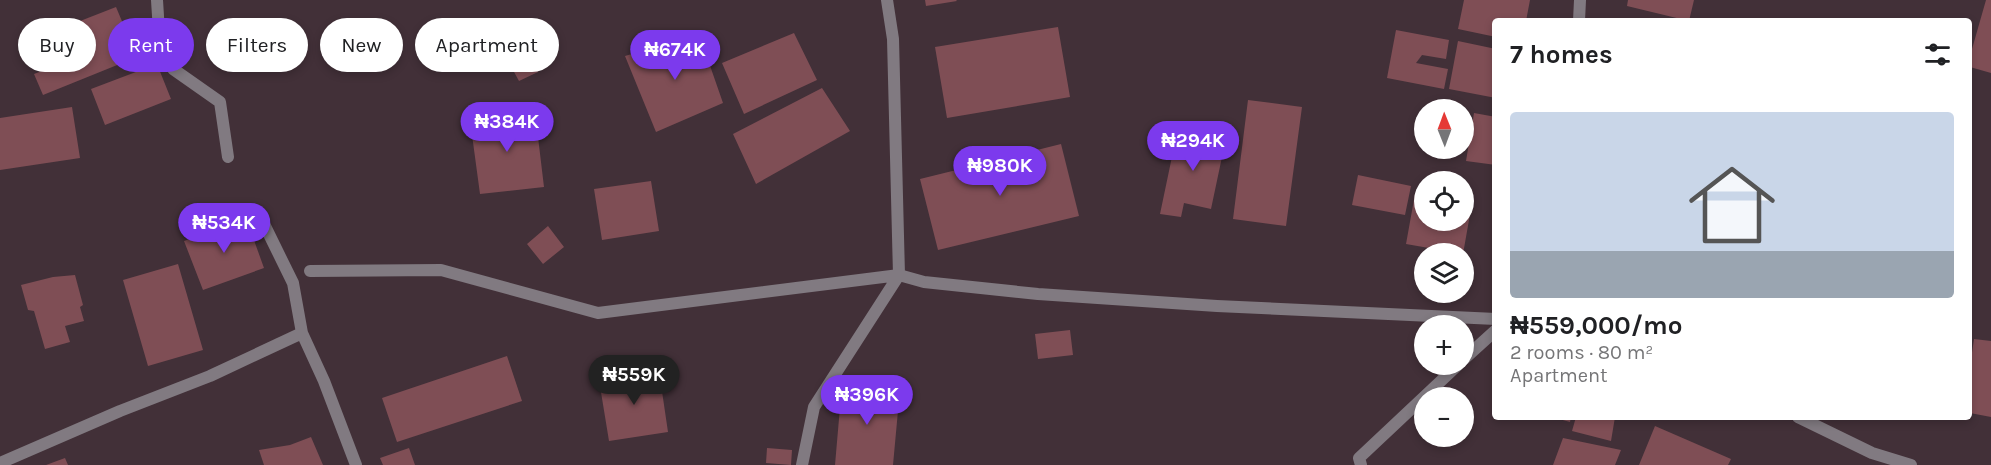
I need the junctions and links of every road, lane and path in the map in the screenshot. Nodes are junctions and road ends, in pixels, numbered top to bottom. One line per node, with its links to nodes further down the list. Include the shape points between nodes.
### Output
1 (157, 0): 5 (street, via 159,32 173,69 220,102)
2 (886, 0): 8 (street, via 893,39)
3 (1580, 0): 4 (street)
4 (1579, 18)
5 (228, 157)
6 (264, 224): 10 (street, via 293,283)
7 (310, 271): 8 (street, via 441,270 598,313)
8 (899, 275): 9 (street, via 924,282 1038,294); 17 (street, via 814,407)
9 (1492, 319)
10 (302, 333): 15 (street); 16 (street)
11 (1492, 334): 12 (street)
12 (1474, 350)
13 (1447, 375): 18 (street, via 1359,458)
14 (1804, 420): 19 (street, via 1872,453)
15 (1, 464)
16 (357, 465)
17 (802, 465)
18 (1361, 465)
19 (1911, 465)

